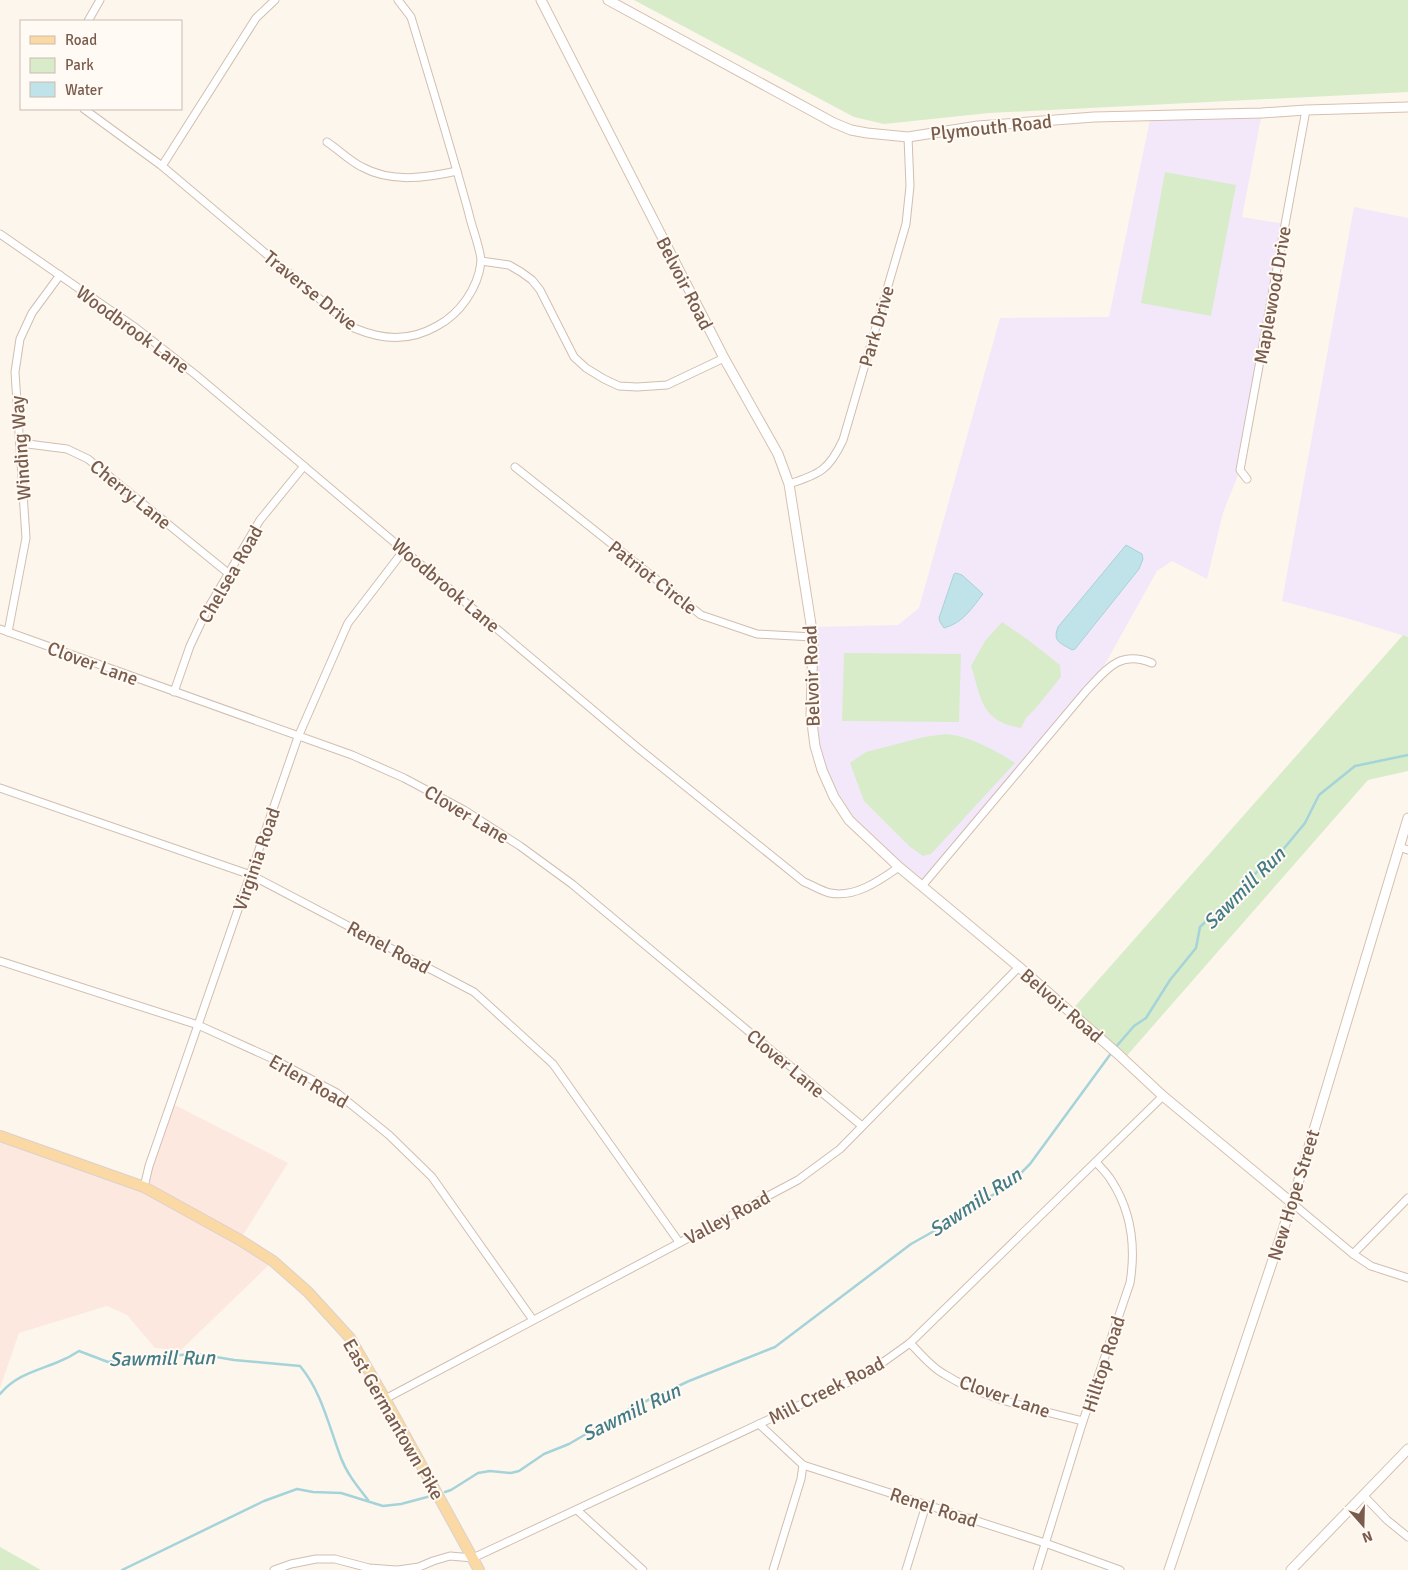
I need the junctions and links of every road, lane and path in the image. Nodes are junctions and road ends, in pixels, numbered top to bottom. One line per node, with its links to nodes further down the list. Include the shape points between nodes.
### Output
1 (100, 0): 6 (street)
2 (275, 0): 12 (street, via 256,18)
3 (398, 0): 13 (street, via 411,17)
4 (541, 0): 17 (street, Belvoir Road)
5 (608, 0): 10 (street, Plymouth Road, via 834,123 851,130)
6 (89, 20)
7 (1408, 107): 9 (street, Plymouth Road)
8 (85, 110): 12 (street, Traverse Drive)
9 (1306, 110): 10 (street, Plymouth Road, via 1094,117 978,126); 21 (street, Maplewood Drive, via 1240,470)
10 (908, 137): 22 (street, Park Drive, via 910,186 906,224 843,440 826,468)
11 (328, 142): 13 (street, via 360,166 388,177 434,176)
12 (162, 166): 15 (street, Traverse Drive, via 354,328 367,334 386,338 408,337 443,324 465,302)
13 (457, 171): 15 (street)
14 (0, 234): 16 (street, Woodbrook Lane)
15 (481, 261): 17 (street, via 508,265 532,280 574,357 586,368 619,386 667,385)
16 (60, 275): 18 (street, Winding Way, via 32,312 20,339 15,372); 19 (street, Woodbrook Lane, via 196,375)
17 (724, 358): 22 (street, Belvoir Road, via 778,454)
18 (20, 443): 24 (street, Cherry Lane, via 67,450 88,459); 26 (street, Winding Way, via 26,538)
19 (304, 466): 23 (street, Woodbrook Lane); 24 (street, Chelsea Road, via 260,520)
20 (515, 467): 27 (street, Patriot Circle, via 701,615 758,634)
21 (1247, 479)
22 (788, 484): 27 (street, Belvoir Road)
23 (404, 550): 30 (street, Virginia Road, via 348,623); 35 (street, Woodbrook Lane, via 638,748 804,882 830,892 845,893 874,884)
24 (228, 573): 29 (street, Chelsea Road, via 190,646)
25 (0, 629): 26 (street, Clover Lane)
26 (8, 632): 29 (street, Clover Lane)
27 (813, 637): 35 (street, Belvoir Road, via 811,715 822,770 849,820)
28 (1152, 663): 37 (street, via 1127,658 1106,670)
29 (174, 692): 30 (street, Clover Lane)
30 (298, 737): 36 (street, Virginia Road); 42 (street, Clover Lane, via 404,778 464,810 520,846 579,891)
31 (0, 788): 36 (street, Renel Road)
32 (1408, 818): 33 (street, New Hope Street)
33 (1399, 847): 34 (street); 47 (street, New Hope Street)
34 (1408, 850)
35 (898, 867): 37 (street, Belvoir Road)
36 (251, 875): 40 (street, Virginia Road); 48 (street, Renel Road, via 474,992 553,1064)
37 (922, 886): 39 (street, Belvoir Road)
38 (0, 961): 40 (street, Erlen Road)
39 (1019, 967): 41 (street, Belvoir Road); 42 (street, Valley Road)
40 (198, 1025): 45 (street, Virginia Road); 51 (street, Erlen Road, via 337,1093 389,1135 432,1177)
41 (1163, 1096): 44 (street, Mill Creek Road); 47 (street, Belvoir Road)
42 (862, 1126): 48 (street, Valley Road, via 840,1149 798,1180)
43 (0, 1136): 45 (main road, East Germantown Pike)
44 (1096, 1162): 52 (street, Mill Creek Road); 54 (street, Hilltop Road, via 1111,1180 1127,1215 1133,1237 1133,1262 1130,1283)
45 (144, 1186): 53 (main road, East Germantown Pike, via 240,1240 273,1262 308,1292 350,1338)
46 (1408, 1198): 49 (street)
47 (1292, 1203): 49 (street); 73 (street, New Hope Street)
48 (679, 1242): 51 (street, Valley Road)
49 (1353, 1254): 50 (street, via 1370,1266)
50 (1408, 1278)
51 (533, 1320): 53 (street, Valley Road)
52 (910, 1343): 54 (street, Clover Lane, via 942,1374 959,1382 1001,1399); 55 (street, Mill Creek Road, via 868,1372)
53 (385, 1398): 63 (main road, East Germantown Pike)
54 (1084, 1421): 62 (street, Hilltop Road)
55 (759, 1424): 57 (street, Renel Road); 60 (street, Mill Creek Road)
56 (1408, 1449): 58 (street)
57 (802, 1465): 59 (street, Renel Road); 69 (street, via 801,1479)
58 (1364, 1495): 61 (street); 74 (street)
59 (926, 1504): 62 (street, Renel Road); 70 (street)
60 (577, 1510): 63 (street, Mill Creek Road); 68 (street)
61 (1408, 1537)
62 (1045, 1543): 71 (street, Hilltop Road); 72 (street, Renel Road)
63 (473, 1558): 66 (street, via 450,1556 419,1567); 67 (main road, East Germantown Pike)
64 (369, 1569): 65 (street, via 335,1559 316,1559); 66 (street)
65 (274, 1570)
66 (397, 1570)
67 (479, 1570)
68 (643, 1570)
69 (773, 1570)
70 (906, 1570)
71 (1037, 1570)
72 (1120, 1570)
73 (1169, 1570)
74 (1291, 1570)

